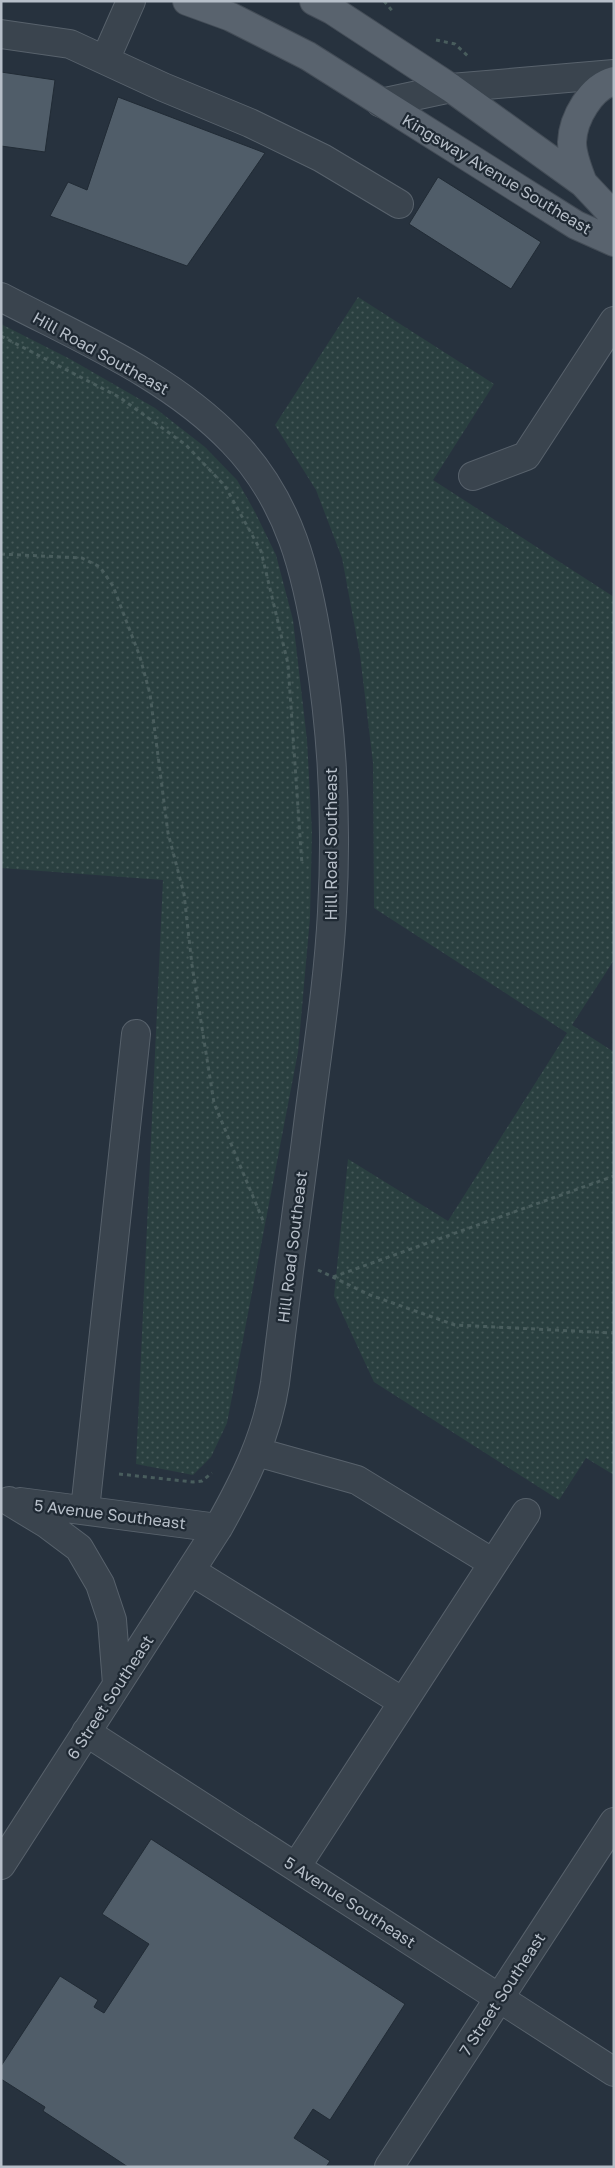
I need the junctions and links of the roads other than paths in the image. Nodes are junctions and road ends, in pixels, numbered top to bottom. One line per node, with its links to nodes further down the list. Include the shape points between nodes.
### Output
1 (131, 1): 5 (street)
2 (187, 1): 9 (main road, Kingsway Avenue Southeast, via 231,17 308,56)
3 (314, 1): 8 (main road, Kingsway Avenue Southeast)
4 (1, 34): 5 (street, via 70,44)
5 (105, 60): 11 (street, via 322,158)
6 (614, 74): 8 (street)
7 (614, 81): 10 (main road, via 604,84 591,97 576,124 572,142)
8 (450, 88): 9 (street); 10 (main road, Kingsway Avenue Southeast)
9 (382, 103): 13 (main road, Kingsway Avenue Southeast, via 576,225)
10 (583, 183): 12 (main road, Kingsway Avenue Southeast)
11 (400, 204)
12 (614, 216)
13 (614, 242)
14 (1, 298): 18 (street, Hill Road Southeast, via 154,379 233,442 268,486 288,522 304,571 325,684 332,751 332,912 275,1383)
15 (614, 321): 16 (street, via 526,456)
16 (472, 476)
17 (136, 1034): 20 (street)
18 (257, 1452): 22 (street, Hill Road Southeast); 23 (street, via 357,1480)
19 (5, 1501): 20 (street, 5 Avenue Southeast); 25 (street, via 47,1524 79,1548 100,1584 112,1620)
20 (85, 1510): 22 (street, 5 Avenue Southeast)
21 (526, 1513): 23 (street)
22 (218, 1528): 24 (street, 6 Street Southeast)
23 (493, 1564): 26 (street)
24 (191, 1571): 25 (street, 6 Street Southeast); 26 (street)
25 (117, 1684): 27 (street, 6 Street Southeast)
26 (403, 1702): 30 (street)
27 (86, 1732): 29 (street, 6 Street Southeast); 30 (street, 5 Avenue Southeast)
28 (614, 1822): 31 (street, 7 Street Southeast)
29 (1, 1865)
30 (296, 1867): 31 (street, 5 Avenue Southeast)
31 (499, 1998): 32 (street, 5 Avenue Southeast); 33 (street, 7 Street Southeast)
32 (614, 2072)
33 (389, 2167)

